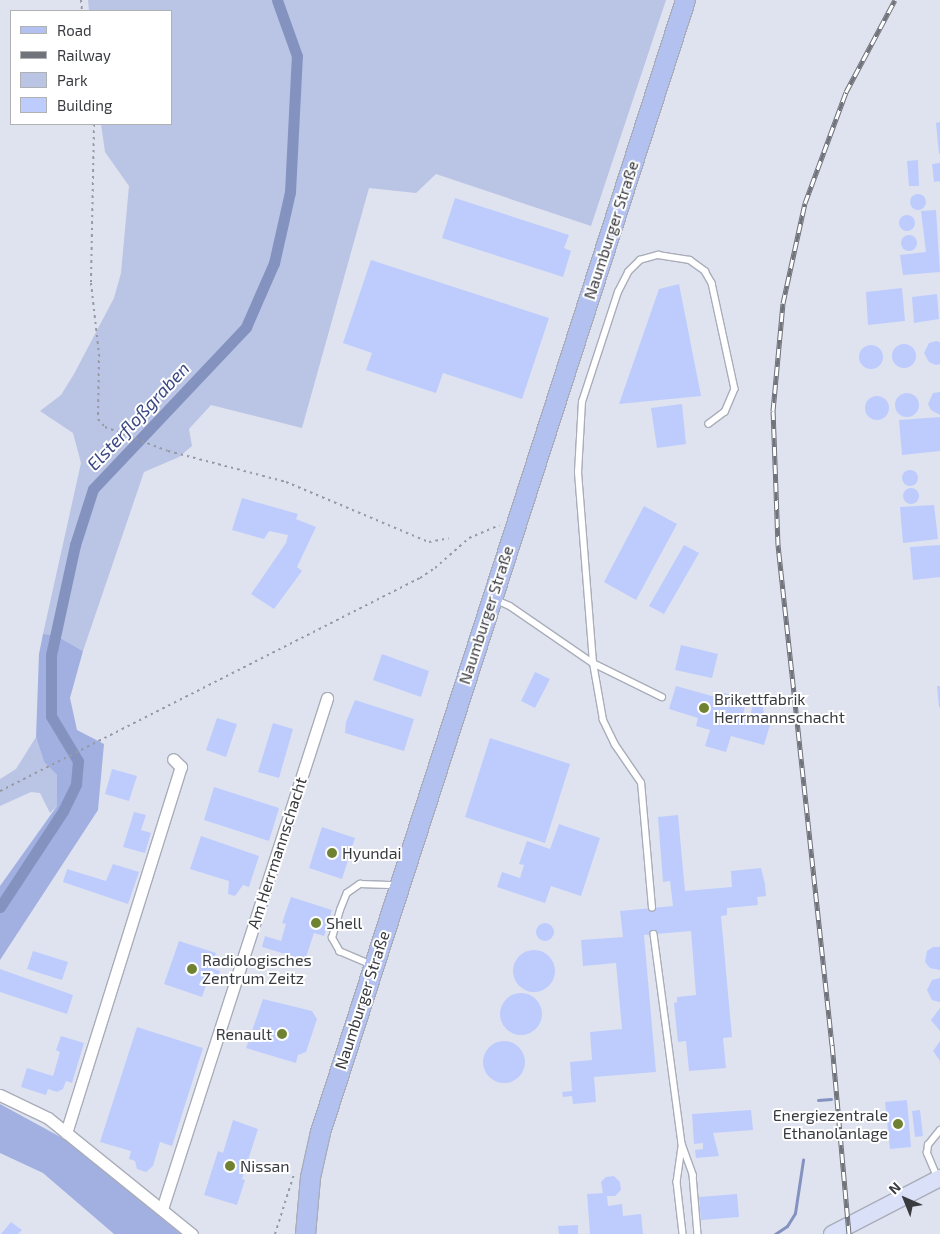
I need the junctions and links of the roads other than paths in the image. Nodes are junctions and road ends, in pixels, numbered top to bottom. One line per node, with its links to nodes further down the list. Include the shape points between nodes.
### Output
1 (685, 0): 3 (main road, Naumburger Straße)
2 (709, 424): 4 (lane, via 724,412 735,389 712,283 705,271 690,260 658,255 640,260 628,272 618,292 582,402 578,473)
3 (492, 599): 4 (lane, via 510,606); 8 (main road, Naumburger Straße)
4 (593, 663): 5 (lane); 9 (lane, via 603,720 615,745 641,783)
5 (662, 697)
6 (327, 698): 17 (street, Am Herrmannschacht)
7 (173, 758): 14 (street, via 181,767)
8 (399, 886): 11 (main road, Naumburger Straße); 11 (lane, via 384,882 360,884 347,893 332,938 340,952)
9 (652, 908)
10 (654, 934): 15 (lane)
11 (373, 966): 19 (main road, Naumburger Straße, via 316,1146)
12 (0, 1094): 14 (street, via 45,1116)
13 (940, 1130): 16 (lane, via 928,1145 927,1153)
14 (66, 1133): 17 (street)
15 (682, 1144): 20 (lane, via 677,1182); 21 (lane, via 693,1176)
16 (939, 1178): 22 (main road)
17 (162, 1209): 18 (street)
18 (192, 1234)
19 (306, 1234)
20 (683, 1234)
21 (698, 1234)
22 (832, 1234)

